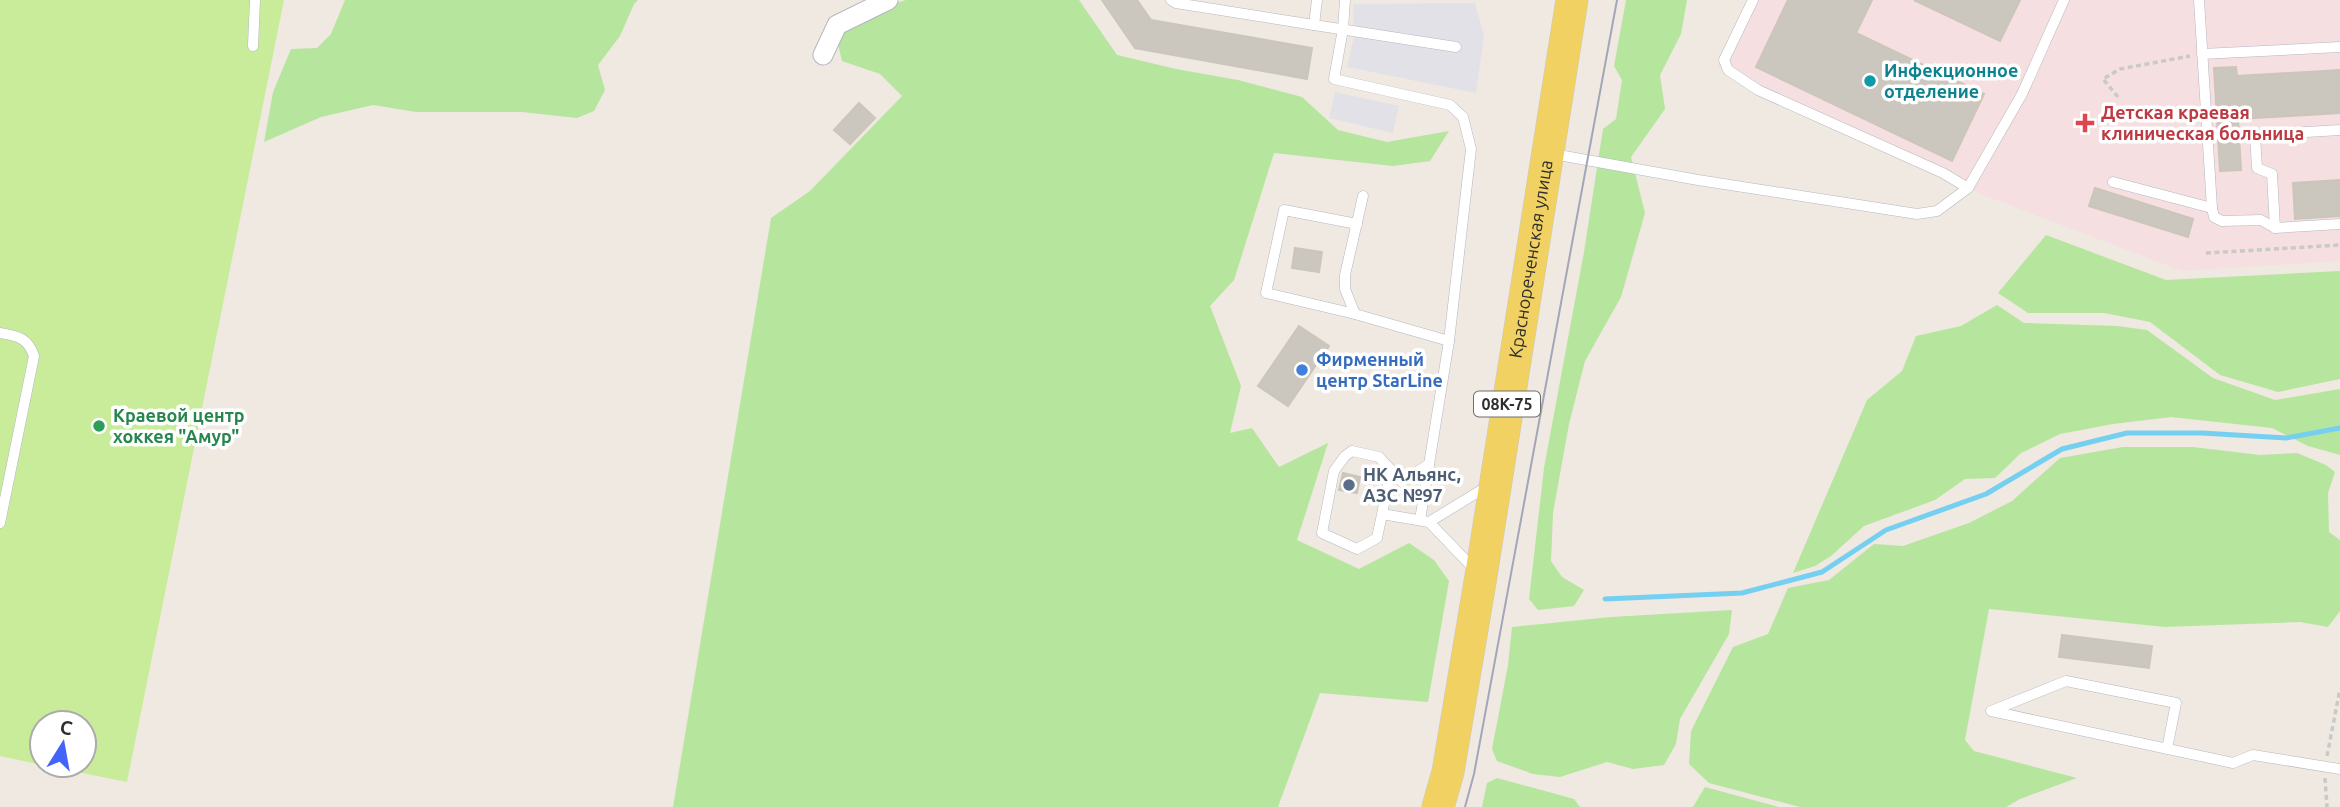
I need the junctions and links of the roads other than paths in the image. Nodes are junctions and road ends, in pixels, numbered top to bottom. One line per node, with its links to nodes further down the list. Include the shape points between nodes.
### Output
1 (255, 0): 12 (lane)
2 (888, 0): 16 (street, via 837,25)
3 (1171, 0): 10 (lane)
4 (1317, 0): 10 (lane)
5 (1345, 0): 11 (lane)
6 (1572, 0): 18 (main road, Краснореченская улица / 08К-75)
7 (1753, 0): 20 (lane, via 1724,60 1728,71 1758,90)
8 (2064, 0): 20 (lane, via 2021,94)
9 (2199, 0): 15 (lane)
10 (1314, 25): 11 (lane)
11 (1343, 29): 13 (lane); 28 (lane, via 1334,79 1450,105 1463,117 1471,149)
12 (253, 46)
13 (1456, 47)
14 (2340, 47): 15 (lane)
15 (2202, 54): 22 (lane)
16 (824, 55)
17 (2340, 130): 25 (lane, via 2255,135 2257,168 2272,174)
18 (1546, 153): 20 (lane, via 1917,214 1937,211); 31 (main road, Краснореченская улица / 08К-75)
19 (2113, 182): 22 (lane)
20 (1968, 187)
21 (1363, 196): 23 (lane)
22 (2212, 208): 25 (lane, via 2218,220 2261,220)
23 (1357, 224): 26 (lane, via 1345,275); 26 (lane, via 1284,210 1266,293)
24 (2340, 224): 25 (lane)
25 (2274, 228)
26 (1355, 314): 28 (lane)
27 (0, 333): 34 (lane, via 22,337 34,356)
28 (1449, 341): 29 (lane)
29 (1429, 464): 30 (lane, via 1402,482); 33 (lane)
30 (1391, 470): 32 (lane); 32 (lane, via 1379,457 1352,451 1345,456 1334,471 1322,533 1357,549 1377,538)
31 (1495, 482): 33 (lane); 35 (main road, Краснореченская улица / 08К-75)
32 (1382, 514): 33 (lane)
33 (1424, 521): 35 (lane)
34 (0, 523)
35 (1480, 576): 38 (main road, Краснореченская улица / 08К-75, via 1448,772)
36 (2167, 749): 36 (lane, via 2032,719 1992,711 2066,681 2176,703); 37 (lane, via 2233,763 2253,755)
37 (2340, 769)
38 (1438, 807)

